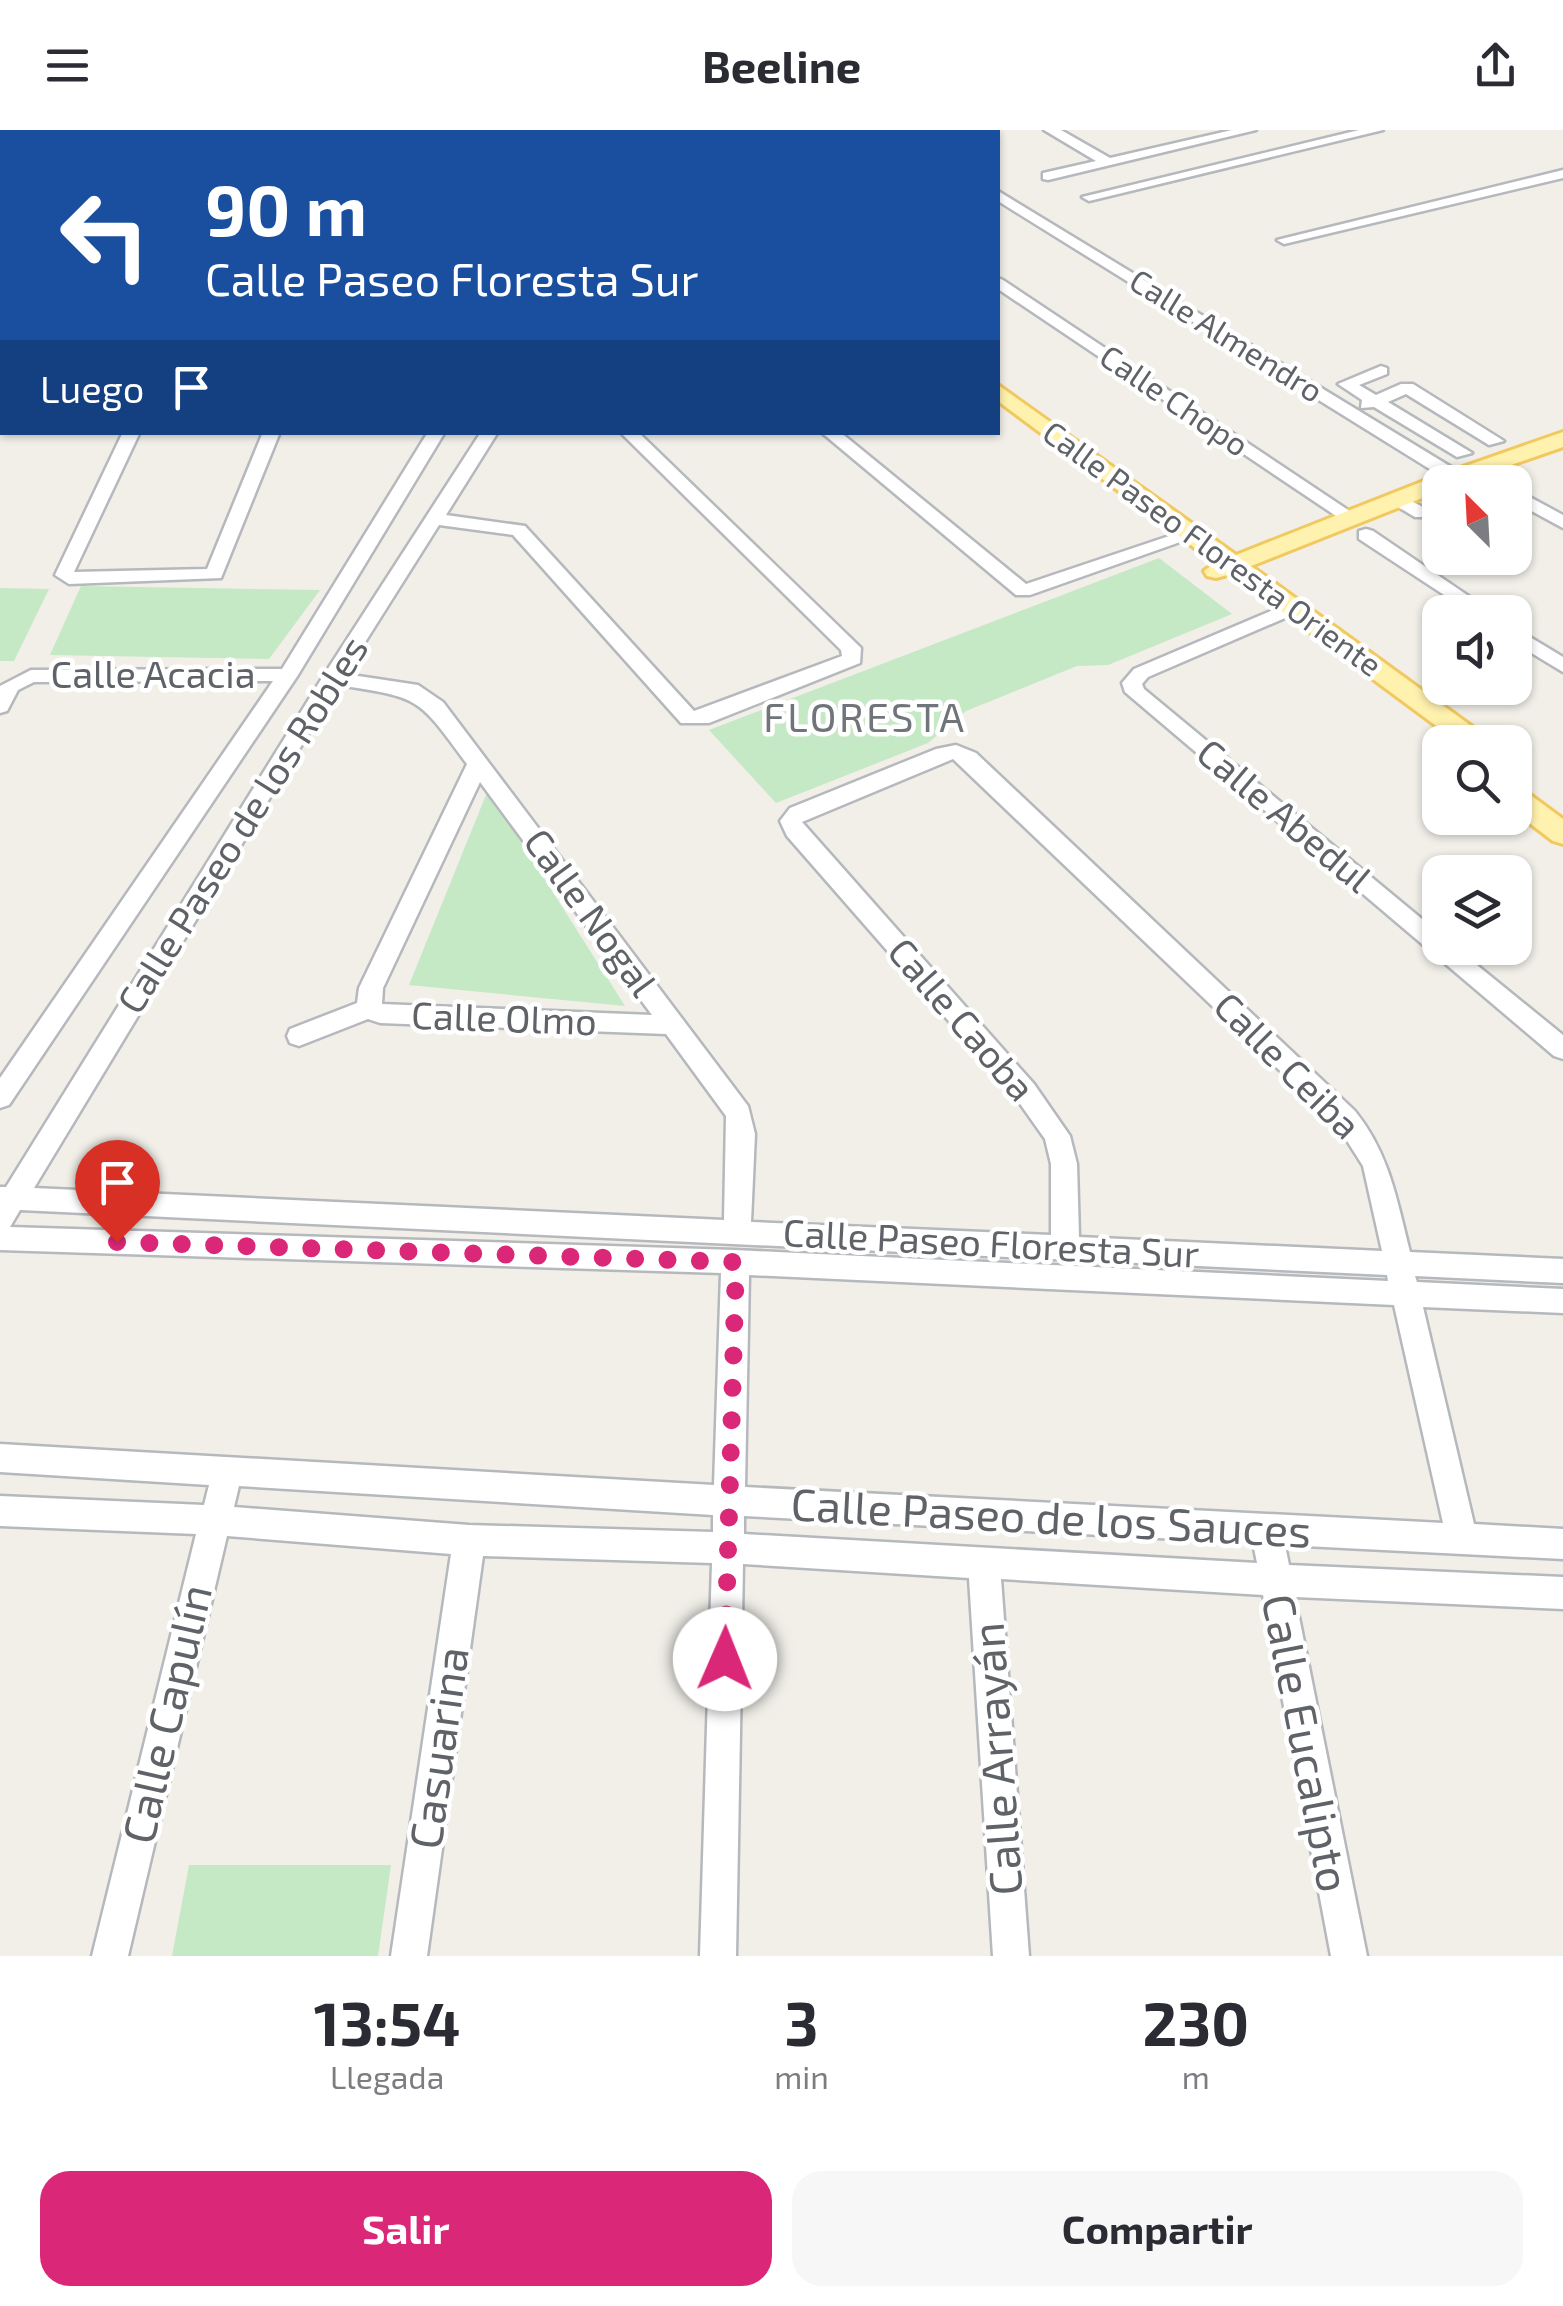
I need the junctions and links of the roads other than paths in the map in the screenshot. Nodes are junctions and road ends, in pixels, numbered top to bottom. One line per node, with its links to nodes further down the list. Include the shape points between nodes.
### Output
1 (1051, 130): 6 (street)
2 (1196, 130): 5 (street)
3 (1249, 130): 5 (street)
4 (1376, 130): 10 (street)
5 (1213, 138): 6 (street)
6 (1108, 162): 8 (street)
7 (1563, 174): 11 (street)
8 (1048, 176)
9 (1000, 196): 16 (street, Calle Almendro)
10 (1089, 197)
11 (1284, 240)
12 (1000, 284): 37 (street, Calle Chopo)
13 (1381, 370): 14 (street, via 1346,384)
14 (1376, 400): 16 (street); 24 (street, via 1407,388); 25 (street)
15 (1004, 407): 38 (main road, Calle Paseo Floresta Oriente)
16 (1348, 411): 27 (street, Calle Almendro)
17 (131, 435): 18 (street, via 64,575 69,578 214,574)
18 (271, 435)
19 (435, 435): 44 (street, Calle Paseo de los Robles)
20 (488, 435): 35 (street, Calle Paseo de los Robles)
21 (631, 435): 35 (street, via 854,656 692,719 528,538 508,526)
22 (833, 435): 38 (street, via 1023,592)
23 (1563, 439): 28 (main road)
24 (1495, 441)
25 (1463, 453)
26 (1563, 457): 29 (main road)
27 (1424, 465)
28 (1491, 465)
29 (1532, 469)
30 (1422, 490): 31 (main road)
31 (1398, 500): 33 (street); 37 (main road)
32 (1532, 505): 36 (street)
33 (1422, 507)
34 (1422, 511): 37 (main road)
35 (434, 519): 45 (street, Calle Paseo de los Robles)
36 (1563, 524)
37 (1358, 526): 39 (main road); 40 (street, Calle Chopo)
38 (1180, 539): 39 (main road, Calle Paseo Floresta Oriente)
39 (1231, 576): 41 (main road, Calle Paseo Floresta Oriente)
40 (1457, 595)
41 (1281, 612): 47 (main road, Calle Paseo Floresta Oriente); 48 (main road, Calle Paseo Floresta Oriente); 57 (street, Calle Abedul, via 1141,674 1132,683 1135,692)
42 (1532, 645): 43 (street)
43 (1563, 666)
44 (288, 675): 46 (street, Calle Acacia, via 31,676 10,686); 51 (street, Calle Paseo de los Robles)
45 (332, 678): 50 (street, Calle Nogal, via 425,696); 52 (street, Calle Paseo de los Robles)
46 (0, 706)
47 (1450, 725)
48 (1422, 727)
49 (956, 752): 69 (street, Calle Caoba, via 791,821 1057,1136); 73 (street, Calle Ceiba, via 1346,1118 1376,1166)
50 (479, 762): 59 (street, Calle Olmo, via 370,988); 60 (street, Calle Nogal)
51 (220, 775): 52 (street); 63 (street, Calle Paseo de los Robles)
52 (270, 778): 64 (street, Calle Paseo de los Robles)
53 (1532, 784): 54 (main road)
54 (1563, 807)
55 (1532, 811): 56 (main road)
56 (1563, 834)
57 (1422, 932)
58 (1462, 965): 62 (street, Calle Abedul)
59 (369, 1008): 60 (street, Calle Olmo, via 380,1014); 61 (street)
60 (672, 1025): 68 (street, Calle Nogal, via 739,1114)
61 (299, 1036)
62 (1563, 1049)
63 (0, 1098)
64 (4, 1205): 65 (street, Calle Paseo Floresta Sur)
65 (590, 1224): 68 (street, Calle Paseo Floresta Sur); 70 (street)
66 (0, 1238): 70 (street, Calle Paseo Floresta Sur)
67 (890, 1238): 68 (street, Calle Paseo Floresta Sur); 69 (street, Calle Paseo Floresta Sur); 71 (street)
68 (736, 1246): 70 (street, Calle Paseo Floresta Sur); 71 (street, Calle Paseo Floresta Sur); 77 (street, Calle Nogal)
69 (1065, 1248): 73 (street, Calle Paseo Floresta Sur)
70 (586, 1258)
71 (886, 1270): 73 (street, Calle Paseo Floresta Sur)
72 (1563, 1271): 73 (street, Calle Paseo Floresta Sur)
73 (1400, 1280): 74 (street, Calle Paseo Floresta Sur); 81 (street, Calle Ceiba)
74 (1563, 1301)
75 (0, 1458): 76 (street, Calle Paseo de los Sauces)
76 (227, 1472): 77 (street, Calle Paseo de los Sauces); 79 (street, Calle Capulín)
77 (728, 1501): 80 (street, Calle Paseo de los Sauces); 84 (street, Calle Nogal)
78 (0, 1511): 79 (street, Calle Paseo de los Sauces)
79 (213, 1520): 82 (street, Calle Paseo de los Sauces); 88 (street, Calle Capulín)
80 (1266, 1529): 81 (street, Calle Paseo de los Sauces); 86 (street, Calle Eucalipto)
81 (1462, 1538): 83 (street, Calle Paseo de los Sauces)
82 (469, 1540): 84 (street, Calle Paseo de los Sauces); 89 (street, Casuarina)
83 (1563, 1544)
84 (728, 1548): 85 (street, Calle Paseo de los Sauces); 90 (street, Calle Nogal)
85 (984, 1562): 86 (street, Calle Paseo de los Sauces); 91 (street, Calle Arrayán)
86 (1274, 1580): 87 (street, Calle Paseo de los Sauces); 92 (street, Calle Eucalipto)
87 (1563, 1593)
88 (110, 1956)
89 (410, 1956)
90 (718, 1956)
91 (1011, 1956)
92 (1348, 1956)

